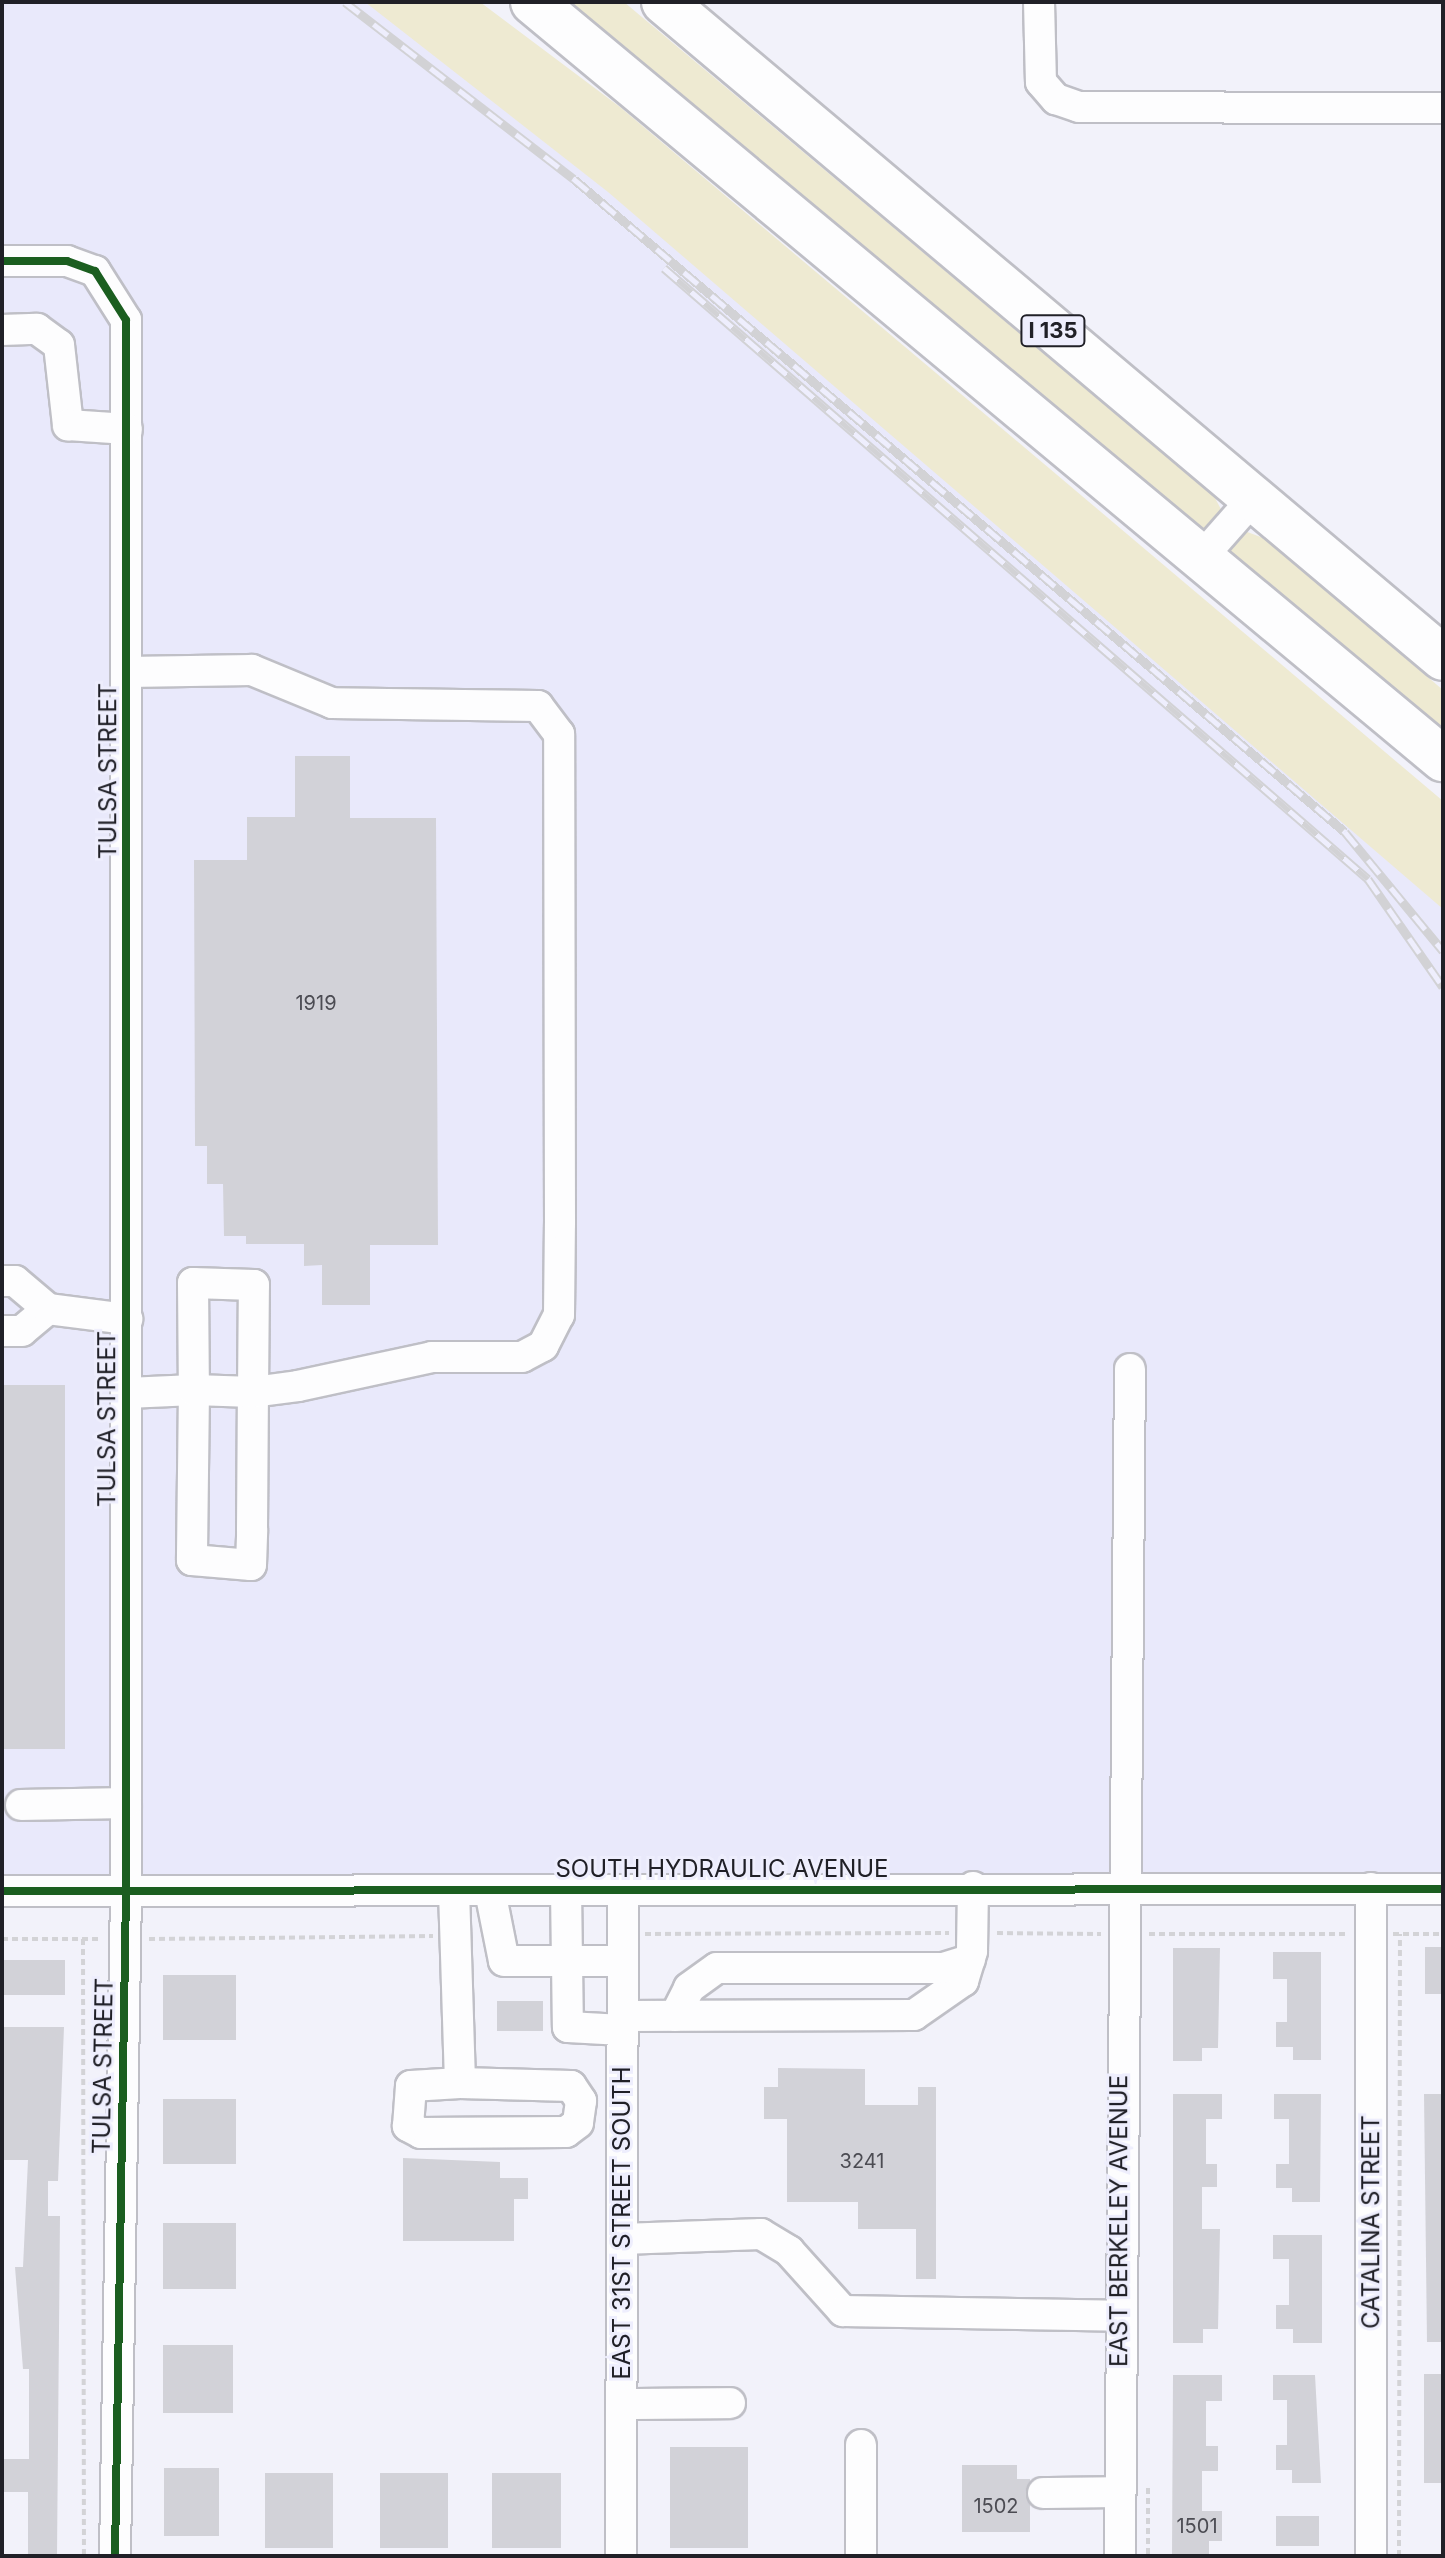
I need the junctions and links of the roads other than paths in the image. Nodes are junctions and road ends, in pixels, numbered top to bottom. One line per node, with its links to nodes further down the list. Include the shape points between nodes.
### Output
1 (533, 2): 9 (highway)
2 (664, 2): 8 (highway, I 135)
3 (1039, 2): 4 (street, via 1041,82 1056,99 1079,107)
4 (1443, 108)
5 (2, 261): 7 (street, TULSA STREET, via 67,261 95,271 126,320)
6 (2, 330): 7 (street, via 37,329 59,345 68,425)
7 (127, 429): 11 (street, TULSA STREET)
8 (1252, 500): 9 (street); 10 (highway, I 135)
9 (1200, 559): 12 (highway)
10 (1443, 658)
11 (128, 672): 15 (street, TULSA STREET); 19 (street, via 252,670 332,703 500,700 538,706 559,734 559,1315 543,1346 522,1357 379,1363)
12 (1443, 759)
13 (2, 1281): 14 (street, via 15,1281)
14 (48, 1309): 15 (street); 16 (street, via 22,1331)
15 (127, 1319): 20 (street, TULSA STREET)
16 (2, 1331)
17 (1130, 1369): 23 (street, EAST BERKELEY AVENUE)
18 (194, 1390): 19 (street); 19 (street, via 193,1283 254,1285); 19 (street, via 192,1560 216,1568 251,1565); 20 (street)
19 (253, 1392)
20 (127, 1393): 21 (street, TULSA STREET)
21 (126, 1803): 22 (street); 32 (street, TULSA STREET)
22 (21, 1805)
23 (1121, 1886): 24 (street, SOUTH HYDRAULIC AVENUE); 25 (street, SOUTH HYDRAULIC AVENUE); 40 (street, EAST BERKELEY AVENUE)
24 (973, 1887): 28 (street, SOUTH HYDRAULIC AVENUE); 34 (street)
25 (1371, 1888): 26 (street, SOUTH HYDRAULIC AVENUE); 50 (street, CATALINA STREET, via 1386,1934)
26 (1443, 1889)
27 (566, 1890): 28 (street, SOUTH HYDRAULIC AVENUE); 31 (street, SOUTH HYDRAULIC AVENUE); 35 (street)
28 (623, 1890): 33 (street, EAST 31ST STREET SOUTH)
29 (2, 1891): 32 (street, SOUTH HYDRAULIC AVENUE)
30 (454, 1891): 31 (street, SOUTH HYDRAULIC AVENUE); 32 (street, SOUTH HYDRAULIC AVENUE); 38 (street)
31 (490, 1891): 35 (street, via 504,1961)
32 (126, 1892): 46 (street, TULSA STREET)
33 (623, 1947): 35 (street); 37 (street, EAST 31ST STREET SOUTH)
34 (971, 1947): 36 (street, via 943,1968 717,1968 689,1988); 36 (street, via 955,1989 914,2015)
35 (566, 1961): 37 (street, via 568,2027)
36 (675, 2016): 37 (street)
37 (622, 2023): 39 (street, EAST 31ST STREET SOUTH)
38 (460, 2083): 38 (street, via 411,2086 408,2126 421,2133 566,2132 578,2123 581,2101 571,2086)
39 (622, 2239): 40 (street, via 761,2234 789,2251 843,2311); 42 (street, EAST 31ST STREET SOUTH)
40 (1119, 2316): 44 (street, EAST BERKELEY AVENUE)
41 (730, 2403): 42 (street)
42 (622, 2404): 47 (street, EAST 31ST STREET SOUTH)
43 (861, 2445): 48 (street)
44 (1120, 2492): 45 (street); 49 (street, EAST BERKELEY AVENUE)
45 (1043, 2493)
46 (115, 2556)
47 (621, 2556)
48 (861, 2556)
49 (1120, 2556)
50 (1371, 2556)

